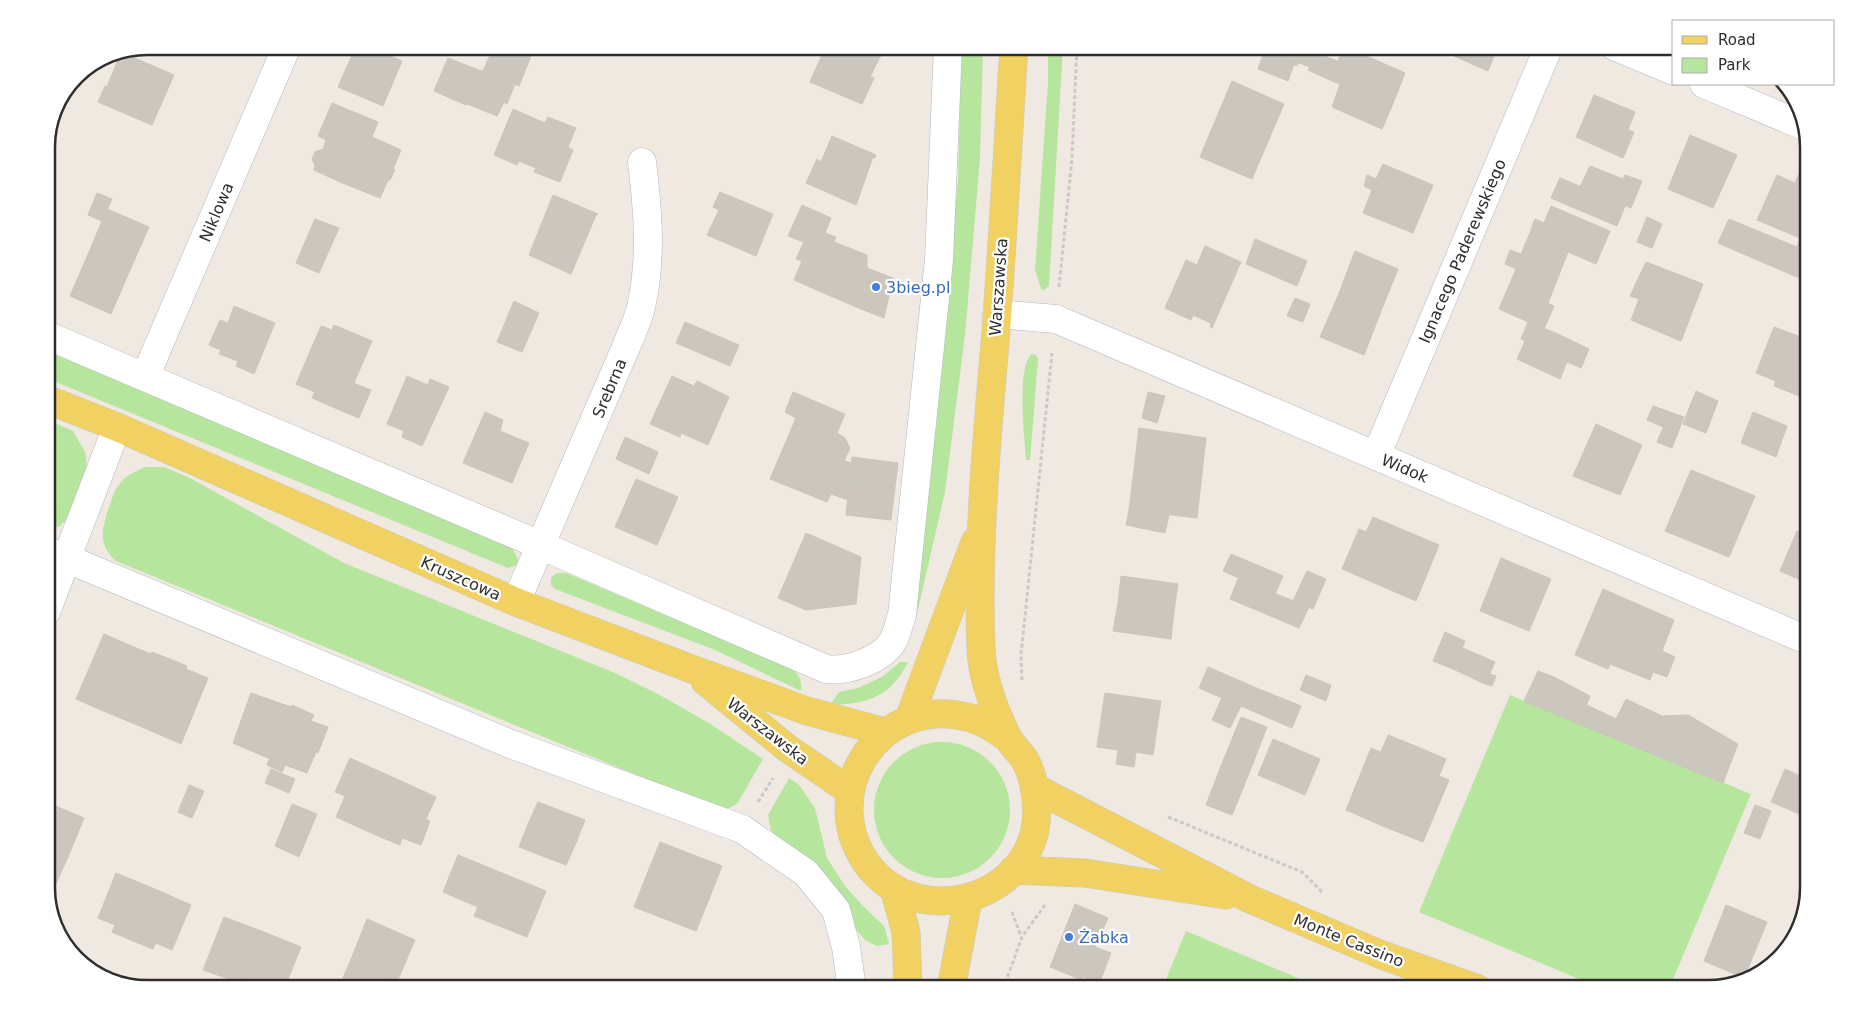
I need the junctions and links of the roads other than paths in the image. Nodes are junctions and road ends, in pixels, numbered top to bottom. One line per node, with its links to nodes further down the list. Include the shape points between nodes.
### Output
1 (283, 55): 12 (street, Niklowa)
2 (948, 55): 17 (street, via 938,260 902,615 892,642 881,654 858,666 826,669)
3 (1013, 55): 10 (main road, Warszawska)
4 (1545, 55): 15 (street, Ignacego Paderewskiego)
5 (1636, 55): 6 (street)
6 (1672, 70)
7 (1706, 85): 8 (street)
8 (1796, 123)
9 (642, 162): 17 (street, Srebrna, via 649,242 640,309)
10 (997, 314): 15 (street, Widok, via 1056,319); 16 (main road, Warszawska)
11 (55, 338): 12 (street)
12 (145, 377): 17 (street)
13 (55, 402): 14 (main road, Kruszcowa)
14 (117, 427): 18 (street); 19 (main road, Kruszcowa)
15 (1376, 456): 20 (street, Widok)
16 (980, 527): 22 (main road, Warszawska); 24 (main road, Warszawska, via 981,651 988,690)
17 (540, 545): 19 (street, Srebrna)
18 (57, 554): 31 (street, via 513,745 742,828 806,873 836,910)
19 (516, 602): 21 (main road, Kruszcowa)
20 (1800, 636)
21 (689, 668): 23 (main road, Kruszcowa, via 806,711); 26 (main road, Warszawska, via 787,748)
22 (908, 719): 23 (main road); 24 (main road, via 950,713 970,717)
23 (885, 732): 26 (main road, via 857,768)
24 (1007, 738): 25 (main road, via 1025,761)
25 (1035, 788): 27 (main road, via 1034,832); 30 (main road, Monte Cassino)
26 (850, 791): 28 (main road, via 849,819 857,846 872,870)
27 (1014, 870): 29 (main road, via 993,887); 30 (main road, Monte Cassino, via 1085,873)
28 (894, 888): 29 (main road, via 917,899 943,902); 32 (main road, via 906,932)
29 (968, 899): 33 (main road)
30 (1250, 899): 34 (main road, Monte Cassino)
31 (851, 980)
32 (908, 980)
33 (953, 980)
34 (1453, 980)

